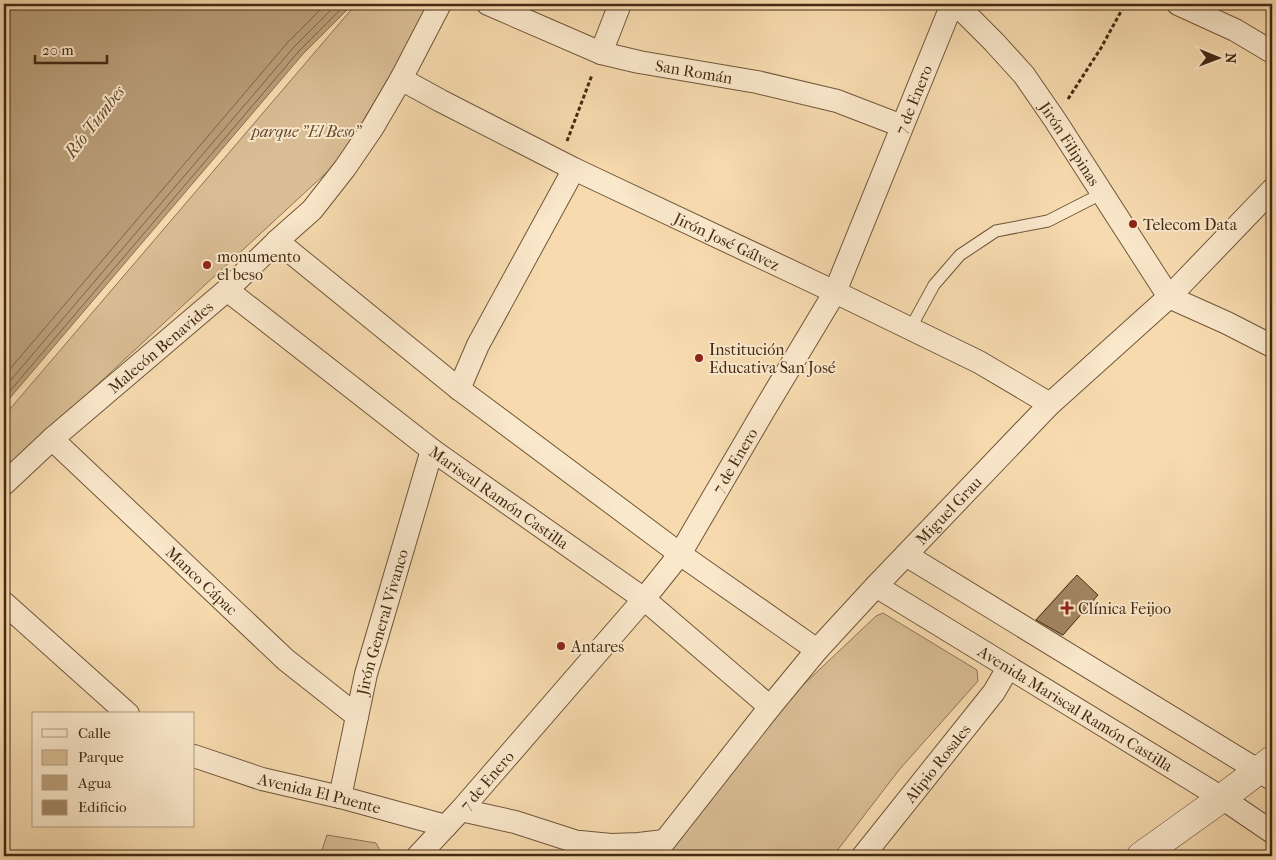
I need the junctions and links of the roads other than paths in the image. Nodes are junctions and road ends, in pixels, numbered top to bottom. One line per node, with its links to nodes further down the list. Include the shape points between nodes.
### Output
1 (440, 4): 9 (street, Malecón Benavides)
2 (488, 4): 8 (street, San Román)
3 (620, 4): 8 (street)
4 (952, 4): 10 (street, 7 de Enero)
5 (956, 4): 13 (street, Jirón Filipinas, via 1024,75)
6 (1178, 4): 7 (street)
7 (1272, 52)
8 (601, 53): 10 (street, San Román, via 758,82 837,101)
9 (401, 79): 11 (street, Jirón José Gálvez); 14 (street, Malecón Benavides, via 345,168 312,210)
10 (902, 126): 16 (street, 7 de Enero)
11 (566, 166): 16 (street, Jirón José Gálvez); 20 (street)
12 (1272, 190): 17 (street, Miguel Grau)
13 (1101, 194): 17 (street, Jirón Filipinas); 18 (lane, via 1048,221 996,230 960,255 934,285)
14 (277, 242): 15 (street, Malecón Benavides); 20 (street)
15 (227, 290): 22 (street, Malecón Benavides); 23 (street, Mariscal Ramón Castilla)
16 (834, 292): 18 (street, Jirón José Gálvez); 25 (street, 7 de Enero)
17 (1169, 297): 19 (street); 21 (street, Miguel Grau)
18 (910, 329): 21 (street, Jirón José Gálvez, via 979,362)
19 (1272, 346)
20 (459, 389): 25 (street)
21 (1050, 404): 26 (street, Miguel Grau)
22 (52, 439): 24 (street, Malecón Benavides); 34 (street, Manco Cápac, via 286,660)
23 (432, 450): 28 (street, Mariscal Ramón Castilla); 34 (street, Jirón General Vivanco, via 366,674)
24 (4, 484)
25 (680, 554): 28 (street, 7 de Enero); 30 (street)
26 (906, 555): 27 (street, Miguel Grau); 36 (street)
27 (876, 586): 30 (street, Miguel Grau); 31 (street, Avenida Mariscal Ramón Castilla)
28 (644, 599): 32 (street, Mariscal Ramón Castilla); 39 (street, 7 de Enero)
29 (4, 602): 33 (street)
30 (817, 650): 32 (street, Miguel Grau)
31 (1008, 668): 38 (street, Avenida Mariscal Ramón Castilla); 45 (street, Alipio Rosales, via 994,692)
32 (770, 707): 42 (street, Miguel Grau)
33 (126, 712)
34 (357, 716): 37 (street, Jirón General Vivanco)
35 (195, 756): 37 (street, Avenida El Puente, via 262,779)
36 (1268, 770): 38 (main road)
37 (340, 797): 39 (street, Avenida El Puente)
38 (1222, 798): 40 (street, Avenida Mariscal Ramón Castilla); 46 (main road)
39 (453, 818): 41 (street, Avenida El Puente, via 515,822); 43 (street, 7 de Enero)
40 (1272, 832)
41 (577, 842): 42 (street, via 639,844); 44 (street)
42 (658, 849)
43 (418, 856)
44 (598, 856)
45 (862, 856)
46 (1142, 856)

